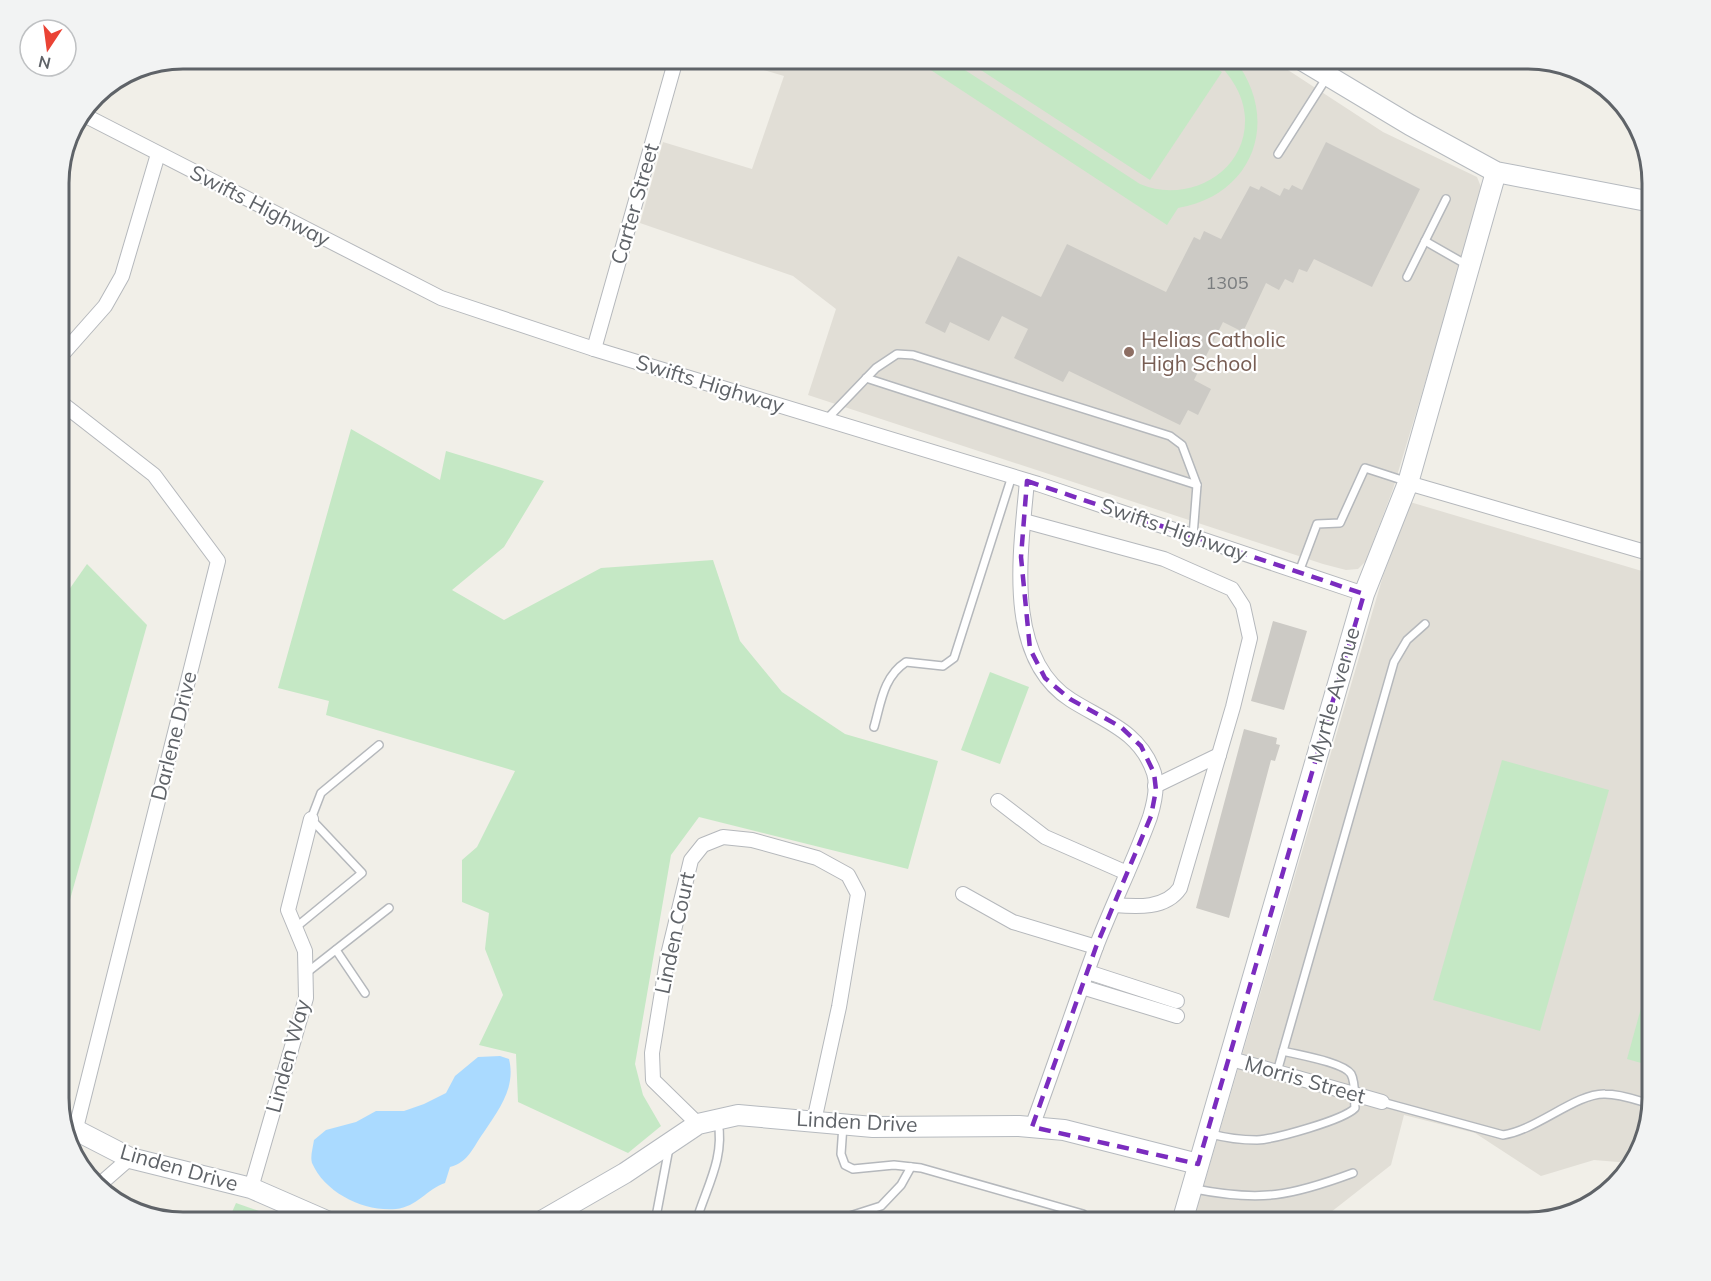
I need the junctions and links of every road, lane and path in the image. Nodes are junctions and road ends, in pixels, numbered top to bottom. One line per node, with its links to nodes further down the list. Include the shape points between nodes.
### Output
1 (673, 69): 14 (street, Carter Street)
2 (1316, 69): 3 (street)
3 (1327, 77): 6 (lane); 7 (street)
4 (90, 118): 5 (street, Swifts Highway)
5 (158, 154): 13 (street, via 122,276 105,306); 14 (street, Swifts Highway, via 441,298)
6 (1278, 154)
7 (1496, 172): 9 (street); 11 (street, Myrtle Avenue)
8 (1446, 199): 10 (lane)
9 (1642, 200)
10 (1425, 241): 11 (lane); 12 (lane)
11 (1470, 266): 20 (street, Myrtle Avenue)
12 (1407, 277)
13 (69, 347)
14 (594, 349): 17 (street, Swifts Highway)
15 (866, 378): 17 (lane); 21 (lane); 21 (lane, via 897,354 913,355 1118,419 1170,436 1182,445)
16 (69, 409): 53 (street, Darlene Drive, via 154,475 218,561)
17 (826, 420): 18 (street, Swifts Highway)
18 (1012, 476): 19 (street, Swifts Highway); 28 (lane, via 954,658 943,666 906,662 894,669)
19 (1027, 481): 22 (street); 23 (street, Swifts Highway)
20 (1408, 483): 24 (street); 25 (lane, via 1365,468 1340,523 1317,524); 26 (street, Myrtle Avenue)
21 (1197, 485): 23 (lane)
22 (1024, 521): 30 (street, via 1164,559 1232,589 1243,606 1250,638); 31 (street, via 1023,615 1030,649 1045,678 1070,699 1121,727 1141,746 1154,773)
23 (1193, 536): 25 (street, Swifts Highway)
24 (1642, 551)
25 (1299, 572): 26 (street, Swifts Highway)
26 (1364, 594): 48 (street, Myrtle Avenue)
27 (1425, 624): 47 (lane, via 1407,640 1394,662)
28 (874, 727)
29 (379, 745): 33 (lane, via 321,793)
30 (1219, 755): 31 (street); 36 (street, via 1180,888 1173,898 1161,903)
31 (1155, 786): 34 (street, via 1151,816)
32 (998, 801): 34 (street, via 1045,837)
33 (311, 819): 38 (street, Linden Way, via 288,910); 38 (lane, via 362,873)
34 (1127, 873): 36 (street)
35 (963, 894): 39 (street, via 1013,922)
36 (1114, 905): 39 (street)
37 (389, 908): 40 (lane)
38 (295, 928): 42 (street, Linden Way, via 305,951)
39 (1096, 947): 41 (street)
40 (336, 950): 42 (lane); 44 (lane)
41 (1088, 972): 43 (street); 45 (street)
42 (305, 974): 67 (street, Linden Way, via 306,998)
43 (1082, 987): 46 (street); 58 (street)
44 (365, 993)
45 (1177, 1001)
46 (1177, 1016)
47 (1283, 1051): 49 (lane); 50 (lane, via 1341,1066 1349,1071)
48 (1228, 1058): 49 (street, Morris Street); 60 (street, Myrtle Avenue)
49 (1277, 1072): 50 (street, Morris Street)
50 (1354, 1094): 51 (street, Morris Street); 60 (lane, via 1355,1108 1341,1118 1259,1140 1229,1139)
51 (1382, 1102): 52 (lane, via 1503,1135 1521,1132 1590,1096 1603,1094)
52 (1642, 1102)
53 (71, 1119)
54 (718, 1120): 55 (street, Linden Drive, via 738,1115); 56 (street, Linden Drive); 72 (lane, via 722,1140 718,1162)
55 (813, 1121): 56 (street, Linden Court, via 839,1007 858,894 848,875 817,858 752,840 723,837 703,845 691,860 668,955 652,1053 653,1080); 57 (street, Linden Drive)
56 (698, 1124): 61 (street, Linden Drive)
57 (843, 1124): 58 (street, Linden Drive); 64 (lane, via 841,1154 845,1165 853,1169)
58 (1032, 1127): 63 (street, Linden Drive, via 1064,1130)
59 (74, 1131): 62 (street, Linden Drive)
60 (1207, 1133): 63 (street, Myrtle Avenue)
61 (671, 1143): 70 (street, Linden Drive); 71 (lane)
62 (130, 1158): 66 (street); 67 (street, Linden Drive)
63 (1198, 1164): 68 (street, Myrtle Avenue)
64 (911, 1167): 73 (lane, via 901,1185 881,1206); 74 (lane)
65 (1353, 1173): 68 (lane, via 1280,1196 1248,1197)
66 (104, 1180)
67 (251, 1188): 69 (street, Linden Drive)
68 (1192, 1188): 75 (street, Myrtle Avenue)
69 (306, 1212)
70 (557, 1212)
71 (657, 1212)
72 (700, 1212)
73 (862, 1212)
74 (1076, 1212)
75 (1185, 1212)

